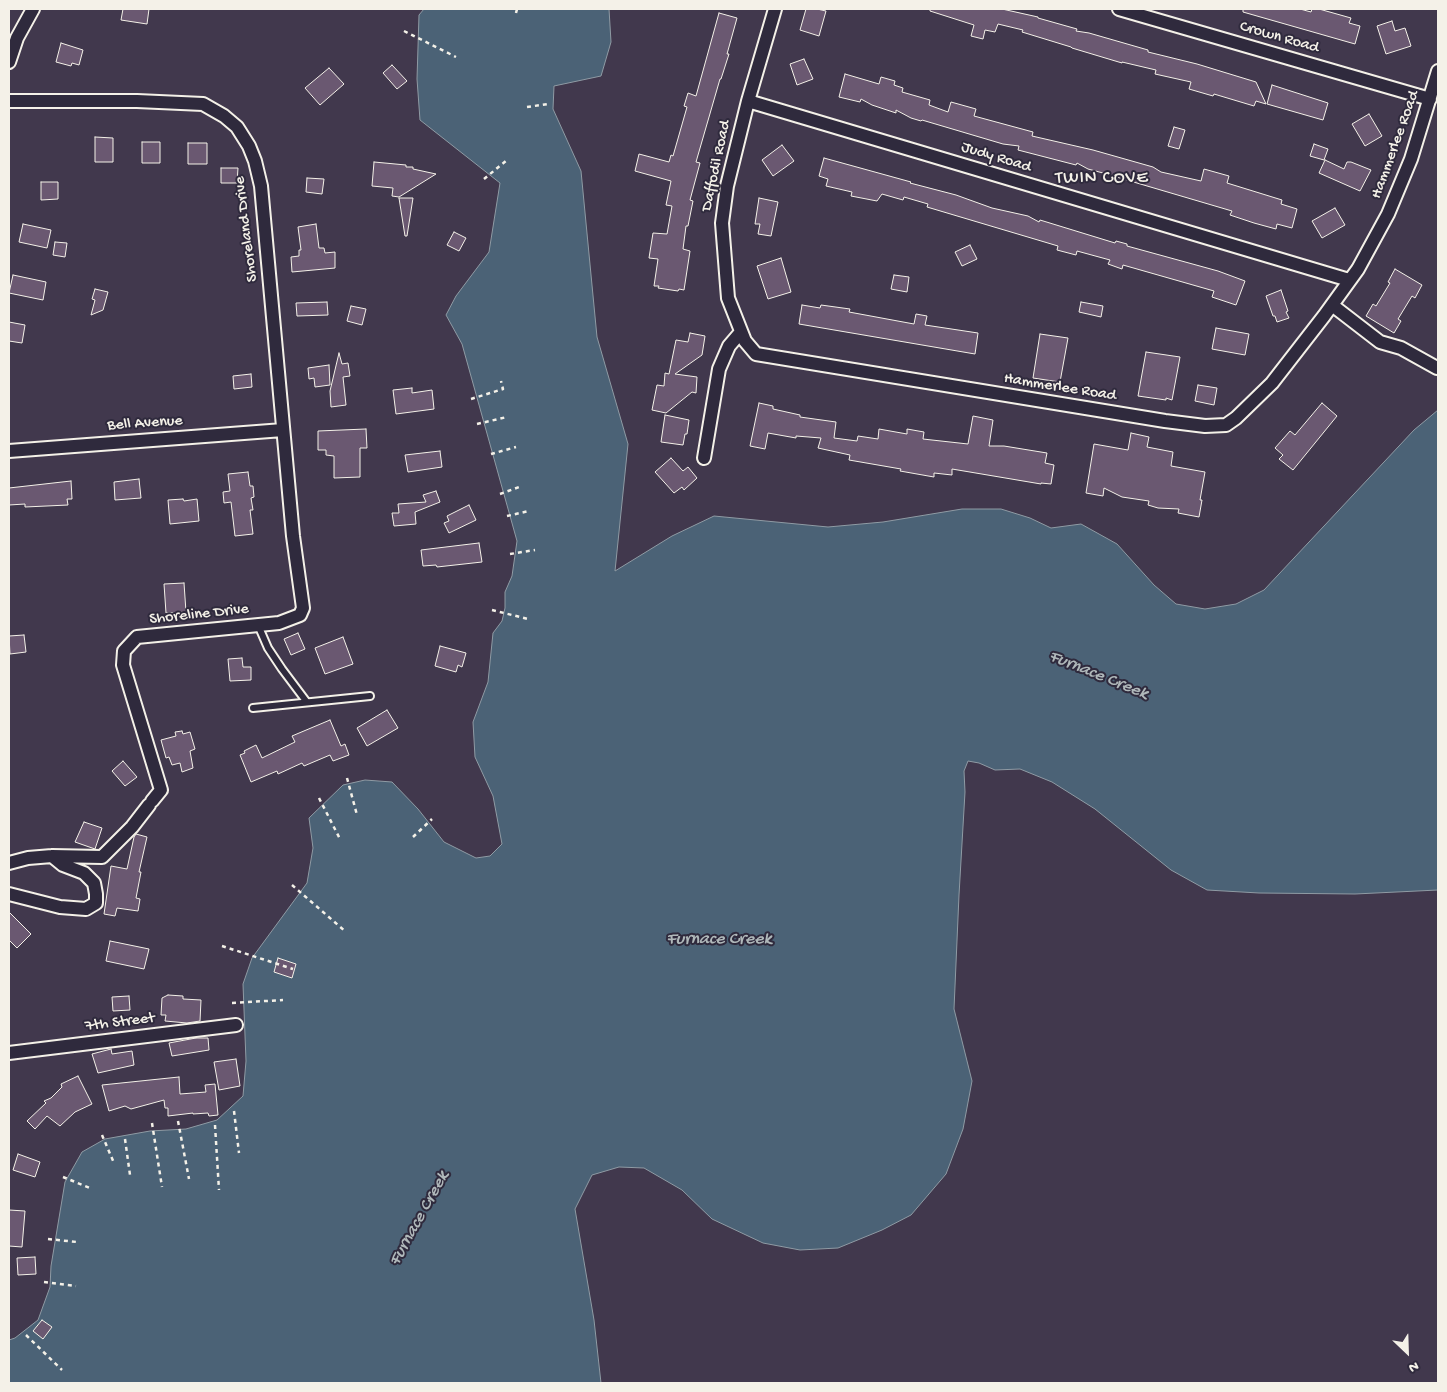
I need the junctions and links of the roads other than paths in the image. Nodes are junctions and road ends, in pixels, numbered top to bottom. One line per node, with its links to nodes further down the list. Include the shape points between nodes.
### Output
1 (33, 9): 4 (street, via 17,38)
2 (775, 9): 8 (street, Daffodil Road)
3 (1119, 9): 6 (street, Crown Road)
4 (9, 62)
5 (1438, 71): 6 (street, Hammerlee Road)
6 (1430, 99): 9 (street, Hammerlee Road, via 1411,159 1388,214)
7 (9, 101): 13 (street, Shoreland Drive, via 203,104 237,127 249,146 261,186)
8 (748, 101): 9 (street, Judy Road); 11 (street, Daffodil Road, via 727,186 722,223 728,298)
9 (1349, 280): 10 (street, Hammerlee Road)
10 (1332, 305): 11 (street, Hammerlee Road, via 1272,383 1236,418 1226,425 1205,426 756,354); 12 (street, via 1380,342 1402,348)
11 (741, 332): 15 (street, via 719,369)
12 (1437, 368)
13 (284, 430): 14 (street, Bell Avenue); 16 (street, Shoreland Drive)
14 (9, 451)
15 (704, 458)
16 (293, 536): 17 (street, Shoreline Drive, via 303,608 300,615 279,623)
17 (258, 625): 19 (lane, via 268,648); 21 (street, Shoreline Drive, via 137,637 124,651 123,665 161,790 102,858)
18 (370, 696): 19 (lane)
19 (306, 702): 20 (lane)
20 (253, 708)
21 (52, 856): 22 (street, Shoreline Drive); 23 (street, via 63,865 84,873 94,883 96,902 86,909 60,907)
22 (9, 863)
23 (9, 894)
24 (236, 1025): 25 (street, 7th Street)
25 (9, 1052)

